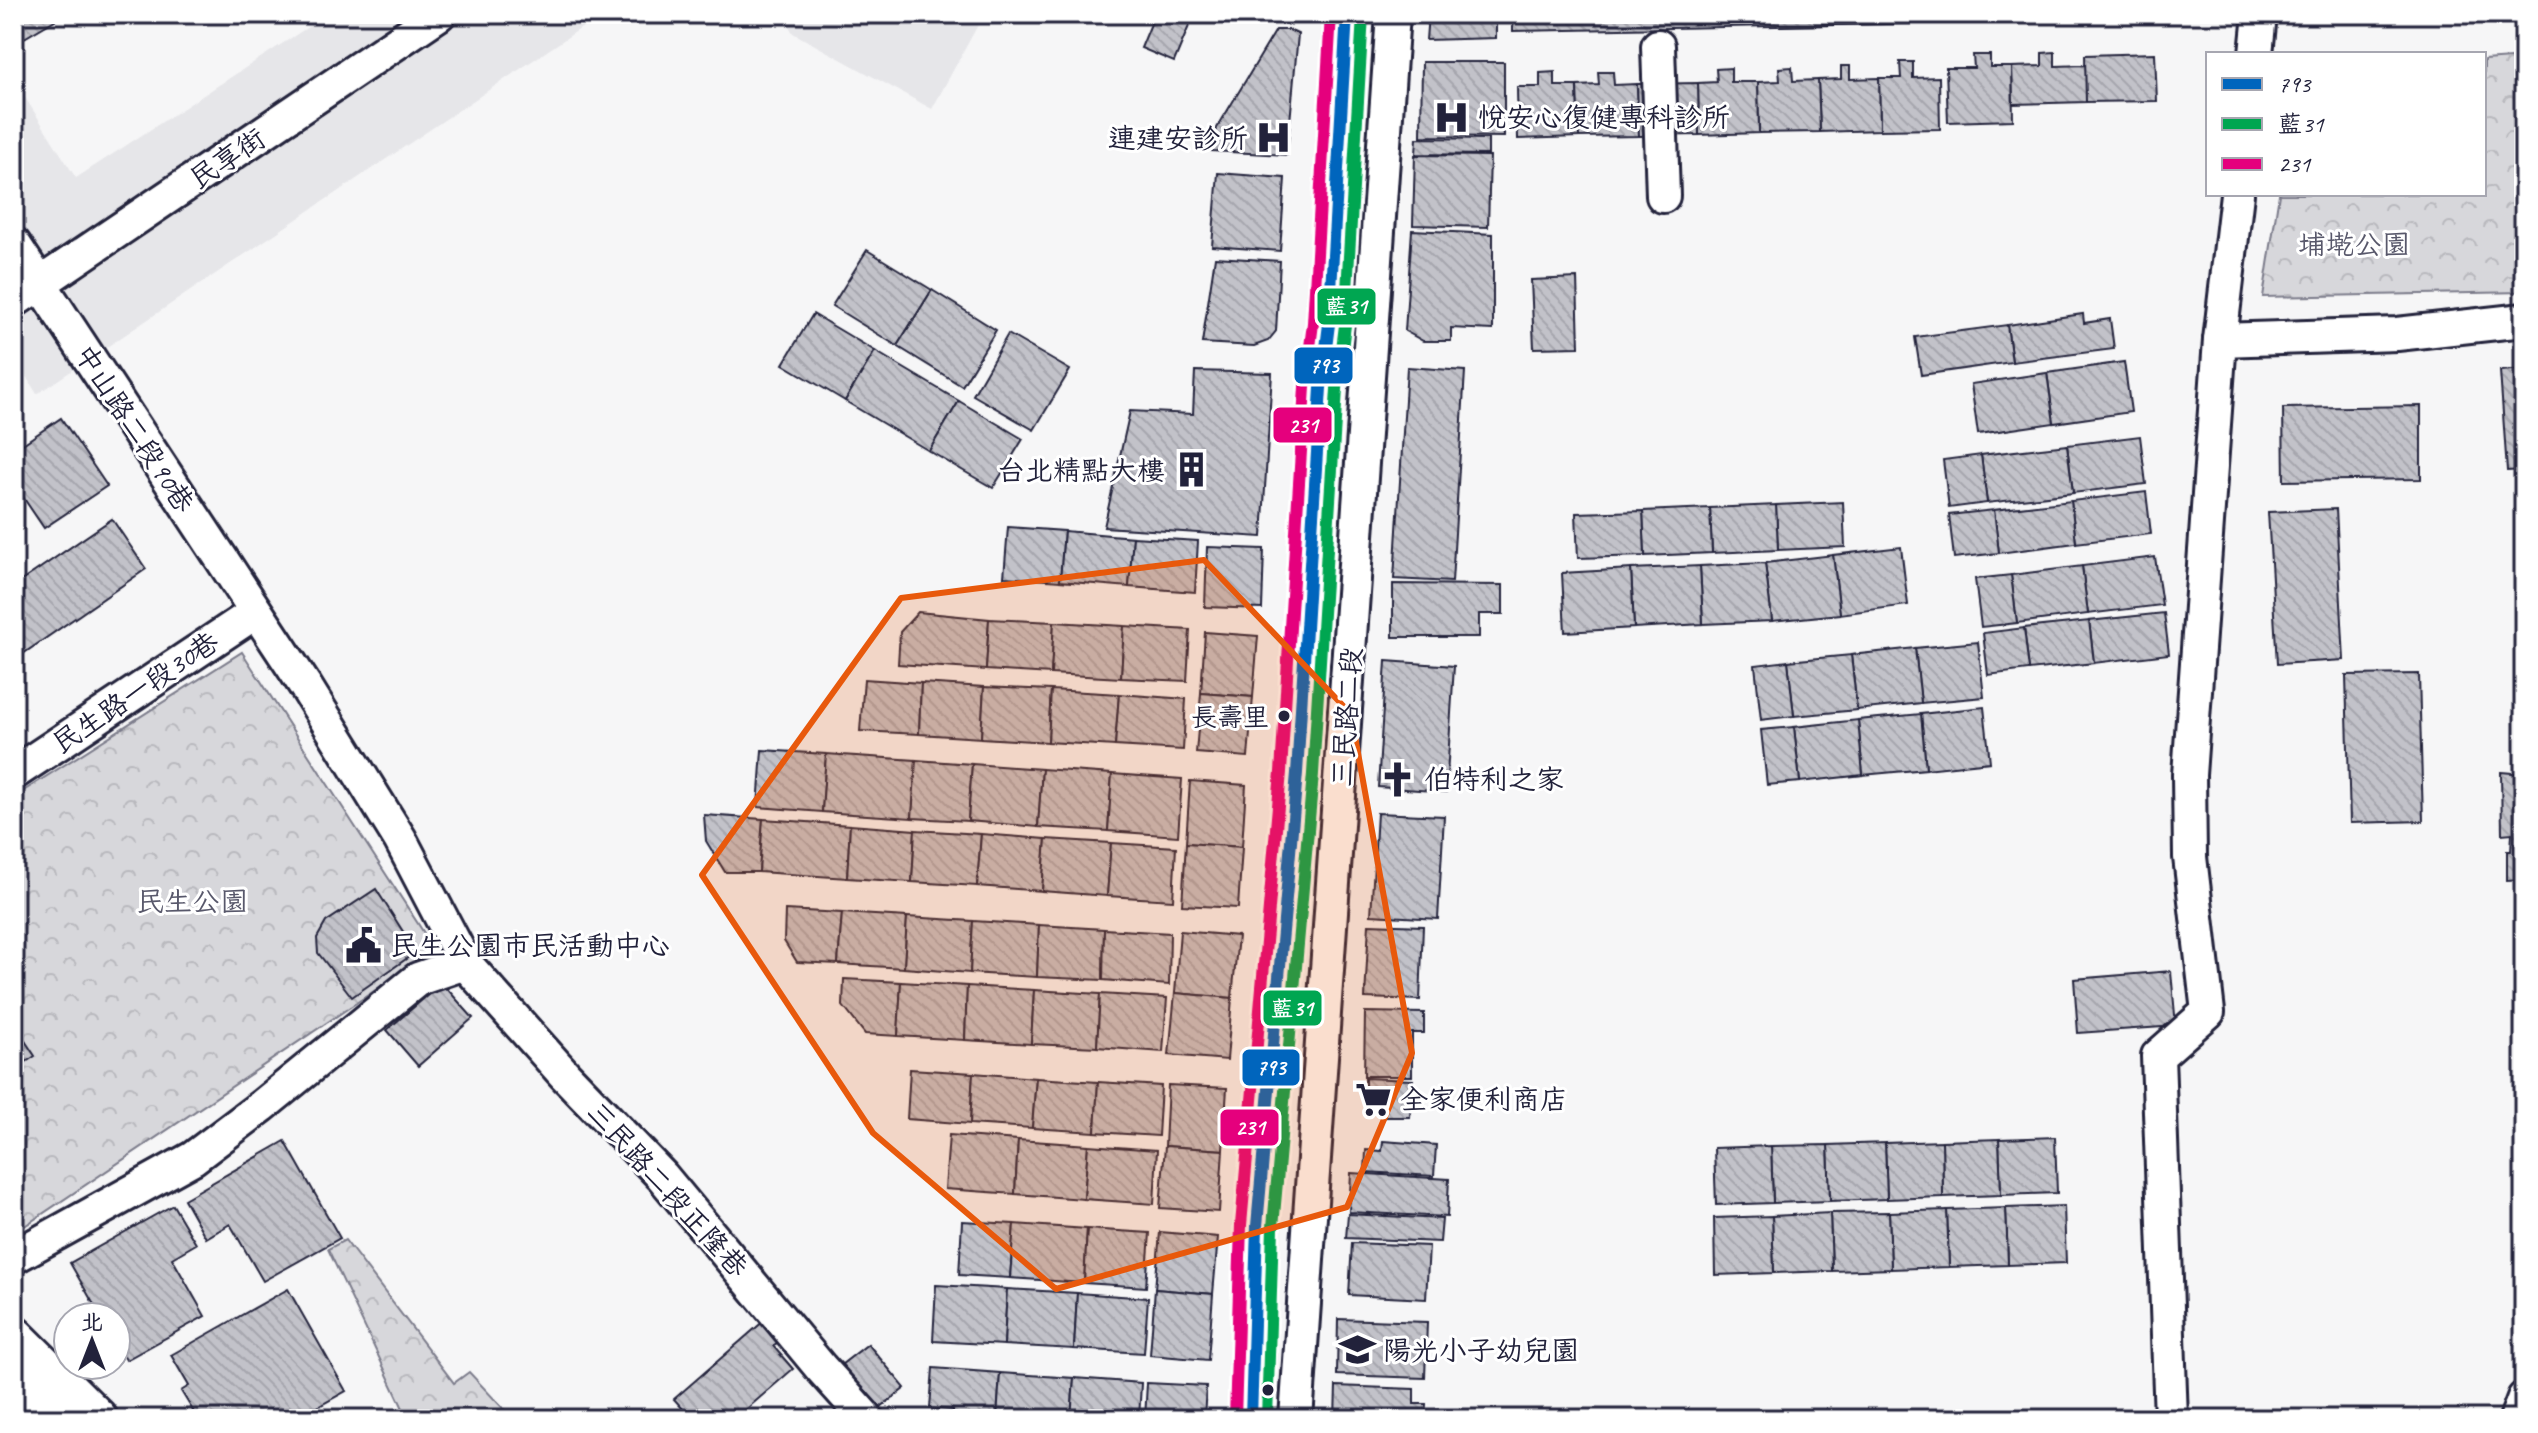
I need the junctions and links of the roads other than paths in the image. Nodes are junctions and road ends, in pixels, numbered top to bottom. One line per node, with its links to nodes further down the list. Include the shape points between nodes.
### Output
1 (439, 14): 8 (street, 民享街)
2 (1347, 14): 21 (street, 三民路二段, via 1297,773 1257,1226)
3 (1393, 14): 22 (street, 三民路二段)
4 (1658, 46): 5 (street)
5 (1663, 196)
6 (2237, 196): 10 (street)
7 (14, 244): 8 (street, 中山路二段90巷)
8 (27, 292): 11 (street, 中山路二段90巷)
9 (2524, 320): 10 (street, via 2397,334)
10 (2220, 340): 23 (street, via 2189,775 2190,857 2208,1012 2158,1056)
11 (256, 612): 12 (street, 民生路一段30巷); 13 (street, 三民路二段正隆巷, via 400,839)
12 (14, 773)
13 (465, 963): 14 (street, via 418,979 193,1158); 20 (street, 三民路二段正隆巷, via 662,1176)
14 (14, 1257)
15 (14, 1337): 19 (main road)
16 (14, 1370): 18 (highway)
17 (2524, 1398): 24 (street)
18 (63, 1419)
19 (97, 1419)
20 (867, 1419)
21 (1251, 1419)
22 (1296, 1419)
23 (2171, 1419)
24 (2516, 1419)

